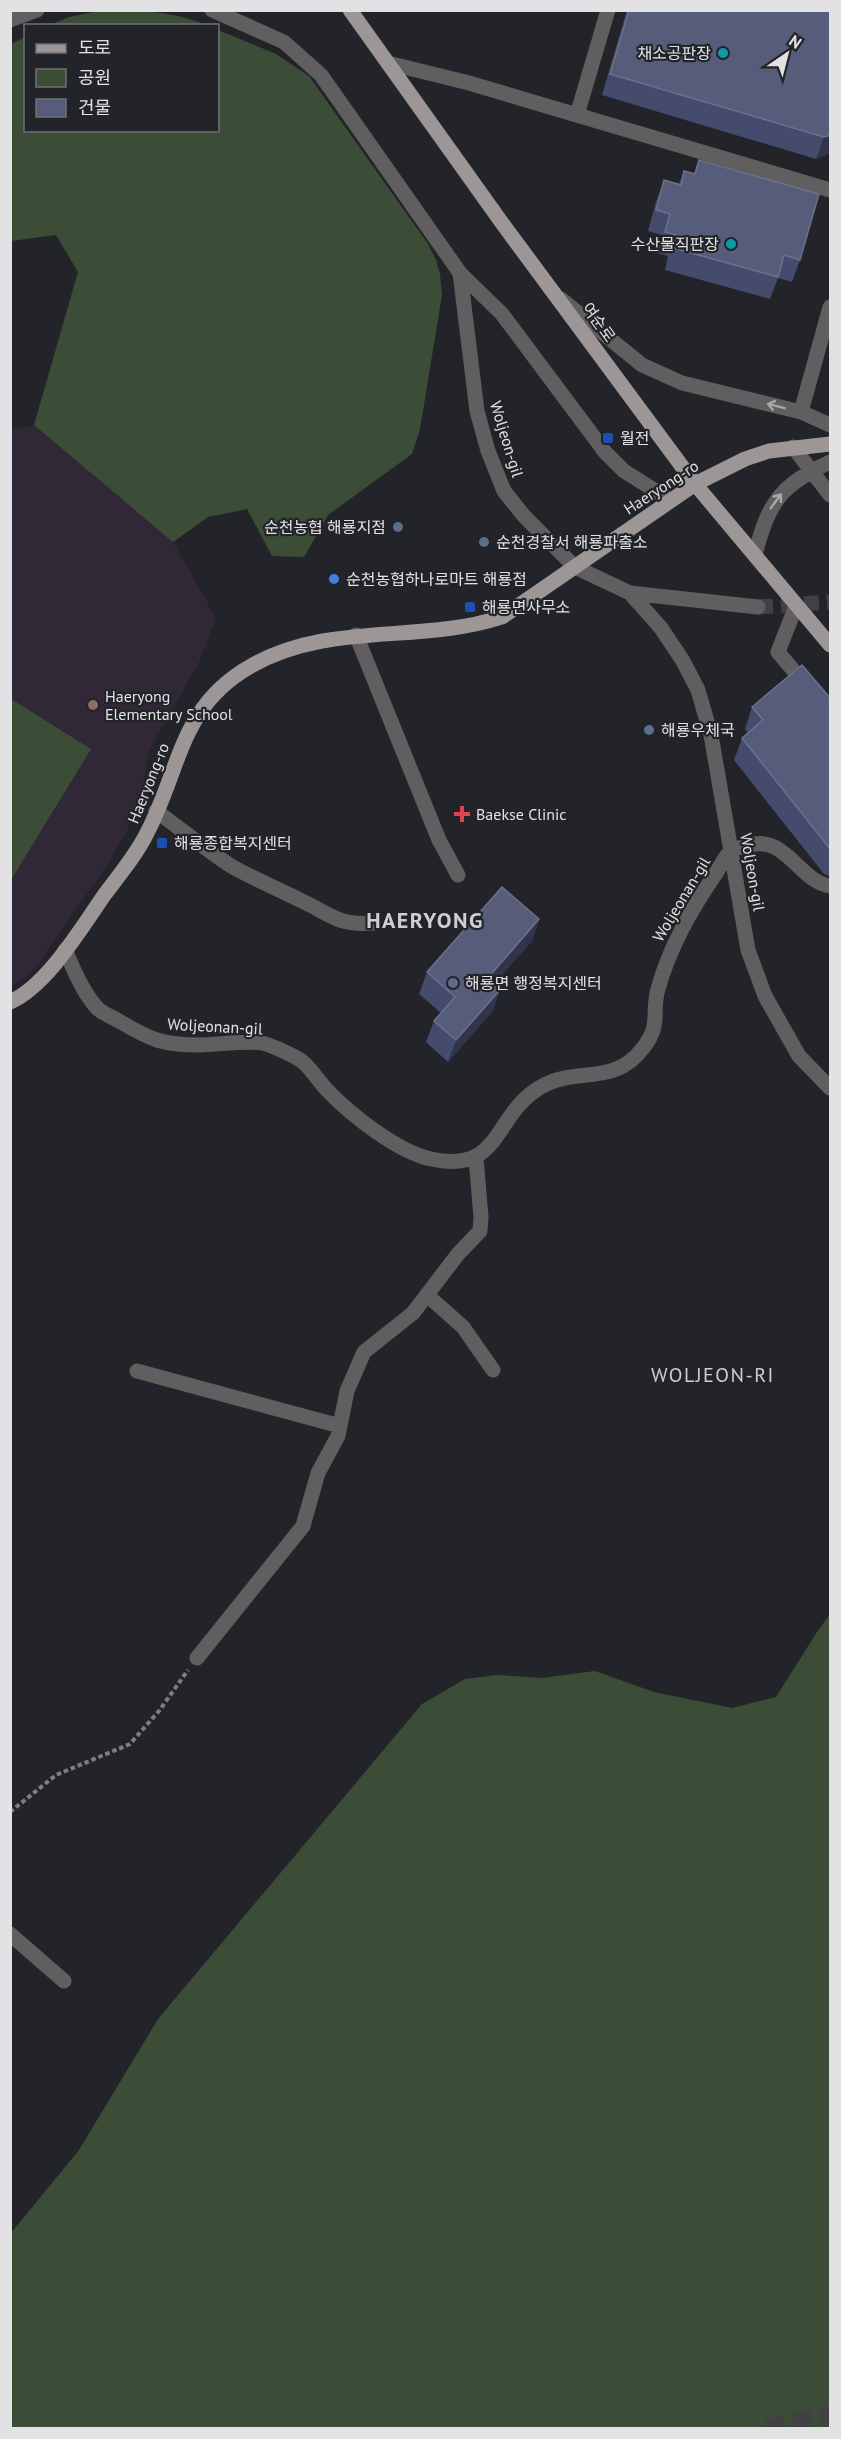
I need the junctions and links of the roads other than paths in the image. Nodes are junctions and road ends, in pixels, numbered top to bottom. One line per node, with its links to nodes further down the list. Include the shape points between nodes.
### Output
1 (37, 10): 5 (street)
2 (212, 10): 9 (street, Woljeon-gil, via 284,42 321,75)
3 (350, 10): 6 (main road, 여순로)
4 (608, 10): 7 (street)
5 (10, 21)
6 (388, 63): 7 (street); 10 (main road, 여순로)
7 (577, 115): 8 (street)
8 (831, 190)
9 (460, 273): 20 (street, via 502,314 605,452 624,471); 22 (street, Woljeon-gil, via 477,411 488,451 504,491)
10 (557, 295): 12 (street, one-way to 10, via 682,383 642,364); 18 (main road, 여순로)
11 (831, 307): 12 (street)
12 (801, 412): 13 (street)
13 (831, 425)
14 (831, 444): 15 (main road, Haeryong-ro)
15 (793, 447): 17 (street); 18 (main road, Haeryong-ro, via 745,459)
16 (831, 462): 17 (street)
17 (811, 471): 19 (street); 21 (street, one-way to 17, via 772,504)
18 (695, 484): 20 (main road, Haeryong-ro); 21 (main road, 여순로)
19 (831, 495)
20 (670, 500): 22 (main road, Haeryong-ro)
21 (755, 555): 24 (main road, 여순로)
22 (575, 567): 23 (street, Woljeon-gil); 26 (main road, Haeryong-ro, via 502,617 475,626)
23 (630, 593): 25 (street); 30 (street, Woljeon-gil, via 661,628 698,690 711,735)
24 (796, 606): 27 (main road, 여순로); 28 (street, via 778,652)
25 (758, 607)
26 (356, 635): 29 (main road, Haeryong-ro, via 289,648 225,683 191,724); 31 (street, via 439,840)
27 (831, 645)
28 (831, 714)
29 (156, 811): 33 (street, via 230,865 261,882 337,921 353,925); 34 (main road, Haeryong-ro, via 138,849)
30 (731, 851): 32 (street, via 766,844 781,850 818,881); 36 (street, Woljeon-gil, via 748,950 765,996 799,1056); 37 (street, Woljeonan-gil, via 670,950 656,993 653,1034 643,1048 617,1071 541,1086 518,1106 489,1147)
31 (458, 875)
32 (831, 885)
33 (374, 923)
34 (65, 950): 35 (main road, Haeryong-ro, via 30,991); 37 (street, Woljeonan-gil, via 79,981 99,1009 147,1038 180,1045 261,1043 302,1061 329,1092 388,1141 430,1159)
35 (10, 1002)
36 (831, 1088)
37 (476, 1158): 38 (street, via 480,1231)
38 (427, 1295): 39 (street, via 464,1327); 41 (street, via 413,1313 364,1352 347,1391)
39 (493, 1370)
40 (137, 1371): 41 (street)
41 (340, 1426): 42 (street, via 318,1473 303,1526)
42 (197, 1658)
43 (10, 1934): 44 (street)
44 (64, 1981)

